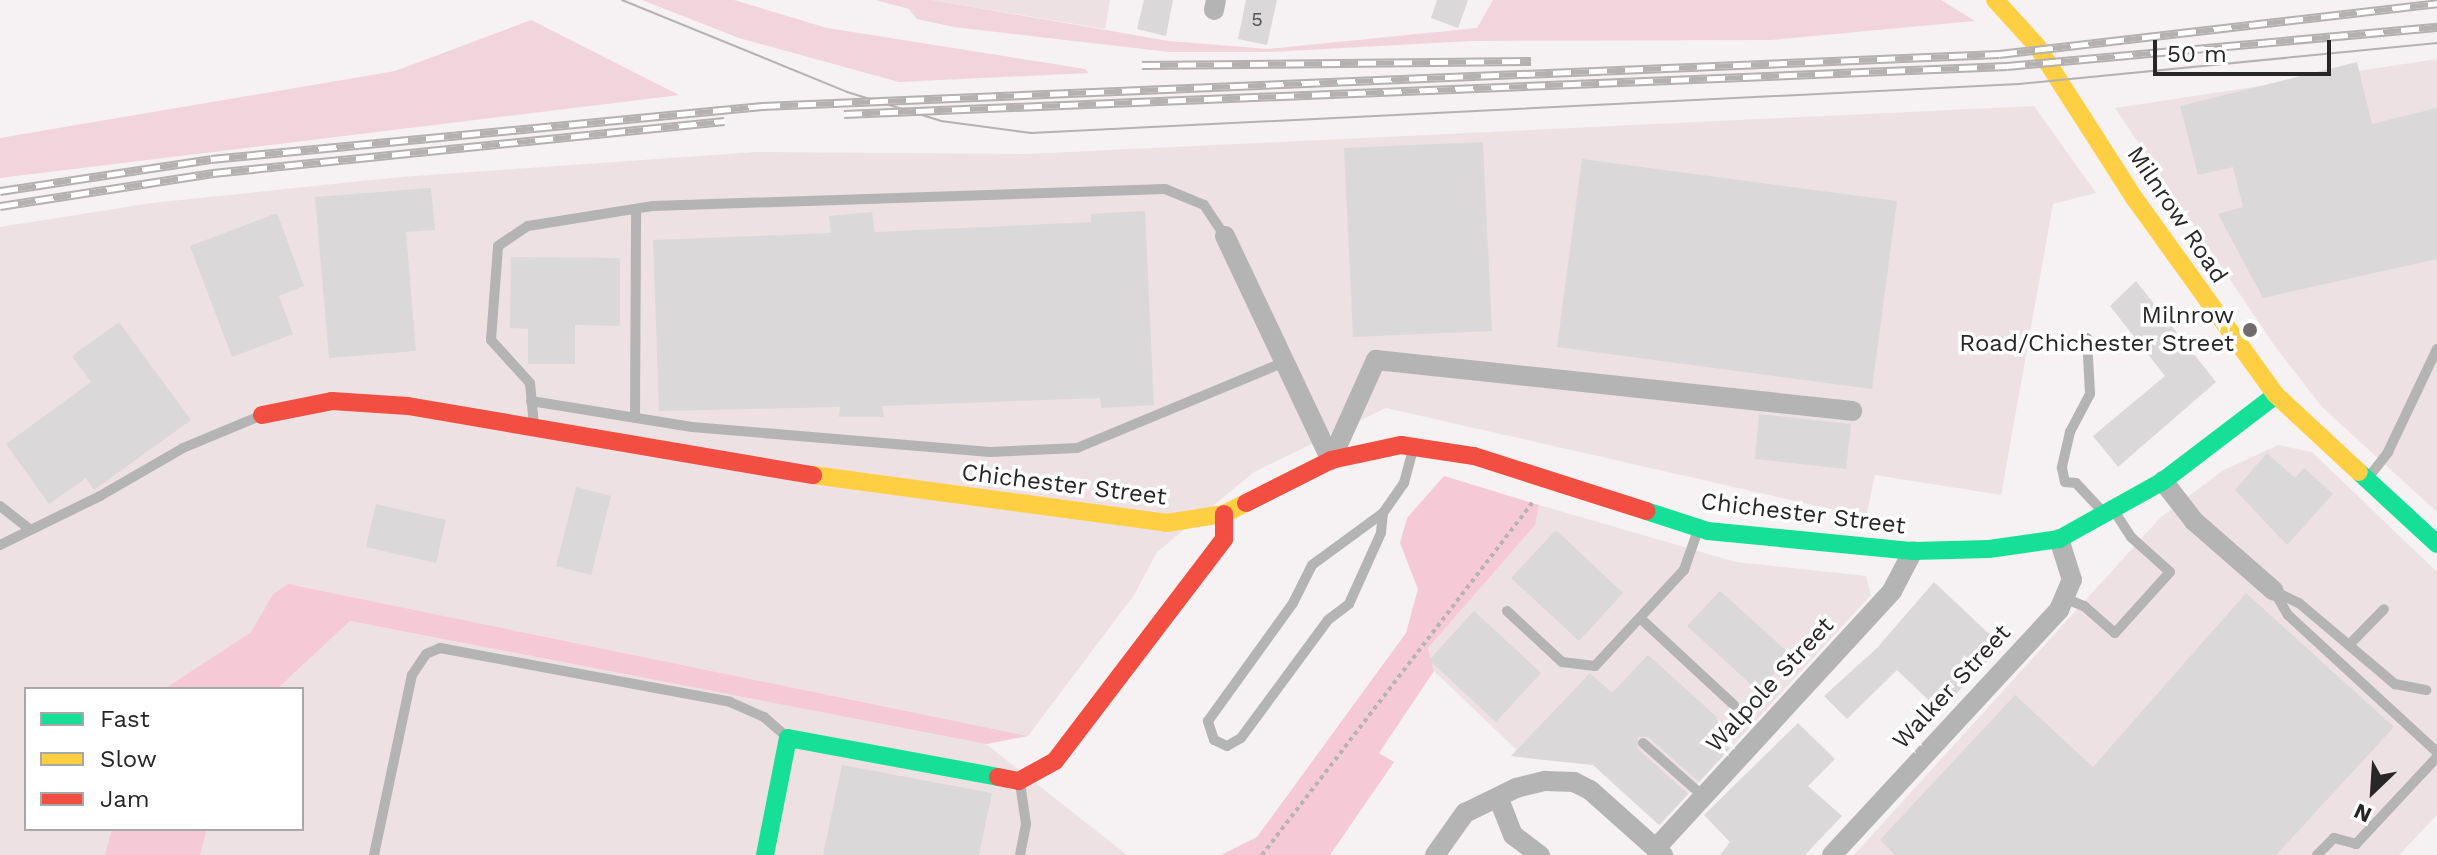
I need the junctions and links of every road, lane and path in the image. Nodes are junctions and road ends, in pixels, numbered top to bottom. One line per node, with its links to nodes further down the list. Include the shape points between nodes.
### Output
1 (2007, 3): 7 (street, Milnrow Road, via 2192,283)
2 (636, 209): 3 (lane, via 1165,189 1204,205); 8 (lane, via 528,226 498,246 491,340 530,383); 11 (lane)
3 (1225, 236): 6 (street)
4 (2087, 338): 20 (lane, via 2090,394 2065,447 2062,468 2065,482 2076,483)
5 (2437, 349): 15 (lane, via 2388,452)
6 (1285, 362): 11 (lane, via 1077,448 990,452); 14 (street)
7 (2276, 395): 15 (street, Milnrow Road); 16 (street, Chichester Street)
8 (531, 401): 11 (lane); 12 (lane)
9 (1852, 411): 14 (street, via 1376,360)
10 (262, 415): 12 (street, Chichester Street, via 332,401 408,406); 23 (lane, via 183,448)
11 (635, 418)
12 (534, 428): 21 (street, Chichester Street, via 1066,514 1166,523)
13 (1413, 447): 14 (street, Chichester Street); 17 (street, Chichester Street, via 1474,456); 19 (lane, via 1404,483)
14 (1331, 460): 21 (street, Chichester Street)
15 (2367, 480): 25 (street, Milnrow Road)
16 (2163, 481): 20 (street, Chichester Street); 28 (street, via 2194,521)
17 (1548, 482): 22 (street, Chichester Street); 46 (path)
18 (0, 506): 23 (lane)
19 (1383, 513): 19 (lane, via 1381,533 1349,604 1328,620 1241,738 1227,746 1214,740 1208,721 1293,603 1312,565)
20 (2110, 513): 24 (street, Chichester Street); 29 (lane, via 2170,572 2115,633 2084,606)
21 (1224, 514): 39 (street, via 1224,539 1104,703 1055,761)
22 (1699, 528): 27 (street, Chichester Street); 32 (lane, via 1684,570)
23 (29, 529): 26 (lane)
24 (2059, 539): 27 (street, Chichester Street, via 1989,549); 29 (street, via 2072,580)
25 (2437, 544)
26 (0, 545)
27 (1913, 551): 40 (street, Walpole Street, via 1892,591)
28 (2274, 591): 33 (lane, via 2299,603); 38 (lane, via 2288,615)
29 (2064, 598): 49 (street, Walker Street, via 2059,610)
30 (2384, 609): 33 (lane)
31 (1507, 611): 32 (lane, via 1562,662 1581,667 1595,666)
32 (1640, 618): 35 (lane)
33 (2349, 645): 34 (lane, via 2395,684)
34 (2426, 690)
35 (1734, 705)
36 (788, 738): 39 (street); 43 (lane, via 764,717 730,702 440,648 426,654 412,675); 44 (street)
37 (1643, 743): 40 (lane)
38 (2437, 754): 50 (lane, via 2356,844 2334,838)
39 (1019, 781): 45 (lane, via 1026,824)
40 (1703, 796): 42 (street, Walpole Street)
41 (1498, 797): 42 (street, via 1545,781 1574,782 1604,801); 47 (street, via 1465,813); 48 (street, via 1513,835)
42 (1659, 851)
43 (374, 855)
44 (765, 855)
45 (1020, 855)
46 (1262, 855)
47 (1435, 855)
48 (1540, 855)
49 (1832, 855)
50 (2317, 855)

